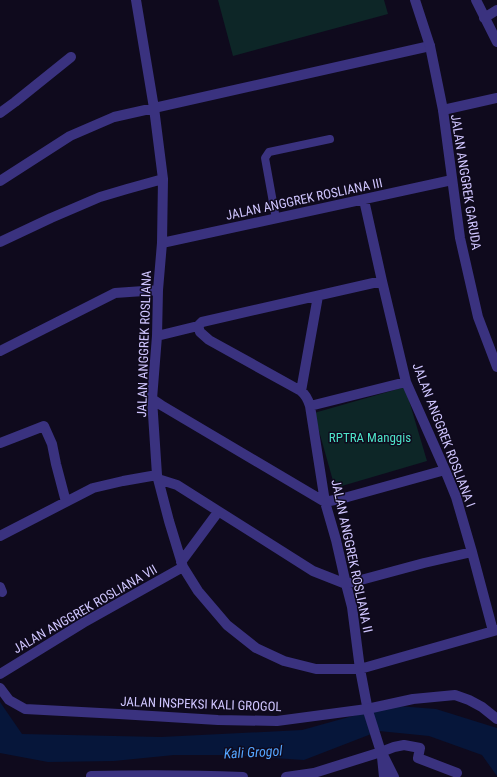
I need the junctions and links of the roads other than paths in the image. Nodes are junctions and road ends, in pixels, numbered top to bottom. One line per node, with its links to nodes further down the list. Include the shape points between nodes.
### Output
1 (136, 0): 10 (street, JALAN ANGGREK ROSLIANA)
2 (415, 0): 7 (street, JALAN ANGGREK GARUDA)
3 (476, 0): 5 (street)
4 (497, 10): 5 (street)
5 (484, 18): 6 (street)
6 (497, 42)
7 (430, 46): 10 (street); 11 (street, JALAN ANGGREK GARUDA)
8 (71, 57): 12 (street)
9 (497, 98): 11 (street)
10 (154, 108): 14 (street, JALAN ANGGREK ROSLIANA); 16 (street, via 114,117 70,136)
11 (443, 110): 15 (street, JALAN ANGGREK GARUDA)
12 (0, 113)
13 (330, 139): 18 (lane, via 269,152 265,158)
14 (163, 179): 19 (street, via 100,197); 20 (street, JALAN ANGGREK ROSLIANA)
15 (452, 180): 17 (street, JALAN ANGGREK ROSLIANA III); 27 (street, JALAN ANGGREK GARUDA, via 460,238 478,317)
16 (0, 181)
17 (364, 200): 18 (street, JALAN ANGGREK ROSLIANA III); 21 (street, JALAN ANGGREK ROSLIANA I)
18 (276, 219): 20 (street, JALAN ANGGREK ROSLIANA III)
19 (0, 242)
20 (162, 244): 22 (street, JALAN ANGGREK ROSLIANA)
21 (382, 281): 23 (street); 28 (street, JALAN ANGGREK ROSLIANA I)
22 (158, 290): 25 (street, JALAN ANGGREK ROSLIANA); 26 (street, via 115,293)
23 (318, 296): 24 (street, via 202,322); 29 (street)
24 (198, 326): 25 (street); 29 (street, via 200,332 209,340)
25 (157, 336): 30 (street, JALAN ANGGREK ROSLIANA)
26 (0, 351)
27 (497, 367)
28 (406, 382): 31 (street); 33 (street, JALAN ANGGREK ROSLIANA I)
29 (301, 391): 31 (street, JALAN ANGGREK ROSLIANA II, via 306,395)
30 (152, 399): 34 (street, JALAN ANGGREK ROSLIANA); 36 (street)
31 (310, 406): 36 (street, JALAN ANGGREK ROSLIANA II)
32 (0, 443): 35 (street, via 44,426 52,444)
33 (445, 470): 36 (street); 39 (street, JALAN ANGGREK ROSLIANA I, via 456,497)
34 (158, 477): 35 (street, via 93,488); 37 (street, via 177,485); 40 (street, JALAN ANGGREK ROSLIANA)
35 (66, 502): 38 (street)
36 (325, 502): 41 (street, JALAN ANGGREK ROSLIANA II)
37 (218, 512): 40 (street); 41 (street, via 313,571)
38 (0, 536)
39 (472, 552): 41 (street); 42 (street, JALAN ANGGREK ROSLIANA I)
40 (182, 565): 43 (street, JALAN ANGGREK ROSLIANA, via 198,590 227,625 256,648 284,661 316,669); 44 (street, JALAN ANGGREK ROSLIANA VII)
41 (346, 584): 43 (street, JALAN ANGGREK ROSLIANA II, via 352,607)
42 (495, 630): 43 (street, JALAN ANGGREK ROSLIANA)
43 (360, 669): 46 (street, JALAN ANGGREK ROSLIANA II)
44 (0, 674)
45 (0, 688): 46 (street, JALAN INSPEKSI KALI GROGOL, via 9,700 25,709 42,711 277,722)
46 (367, 710): 47 (street, JALAN INSPEKSI KALI GROGOL, via 413,699 455,695 482,707); 48 (street, JALAN ANGGREK ROSLIANA II)
47 (497, 719)
48 (380, 749): 49 (street, via 404,745 420,748 418,758); 52 (street, via 314,773); 53 (street, JALAN ANGGREK ROSLIANA II); 54 (street, JALAN ANGGREK ROSLIANA II)
49 (457, 773)
50 (91, 776): 51 (street)
51 (243, 777)
52 (286, 777)
53 (384, 777)
54 (394, 777)

